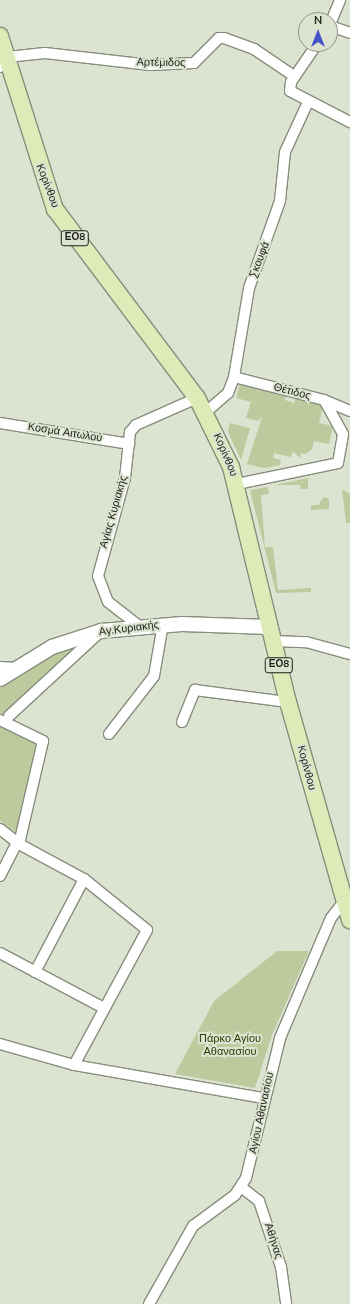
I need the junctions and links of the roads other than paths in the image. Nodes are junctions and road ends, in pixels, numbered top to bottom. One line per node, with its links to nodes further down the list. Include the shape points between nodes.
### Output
1 (340, 0): 2 (street)
2 (335, 12)
3 (338, 28): 4 (street)
4 (350, 33)
5 (0, 36): 7 (main road, Κορίνθου / ΕΟ8)
6 (311, 52): 8 (street)
7 (4, 62): 8 (street, Αρτέμιδος, via 45,53 150,65 194,63 219,38 224,38 254,49); 12 (main road, Κορίνθου / ΕΟ8, via 55,209)
8 (294, 76): 9 (street, via 290,91)
9 (308, 102): 10 (street); 11 (street, Σκουφά, via 285,152 280,201 250,284)
10 (350, 122)
11 (234, 377): 13 (street, Θέτιδος); 15 (street, Σκουφά, via 228,393)
12 (196, 398): 15 (main road, Κορίνθου / ΕΟ8); 17 (street, Αγίας Κυριακής, via 136,425)
13 (324, 400): 14 (street, Θέτιδος); 18 (street, via 343,434 338,463)
14 (350, 411)
15 (206, 412): 18 (main road, Κορίνθου / ΕΟ8)
16 (0, 423): 17 (street, Κοσμά Αιτωλού)
17 (129, 444): 20 (street, Αγίας Κυριακής, via 126,478 98,576 108,602)
18 (237, 484): 22 (main road, Κορίνθου / ΕΟ8)
19 (163, 624): 20 (main road, Αγ.Κυριακής); 22 (main road, Αγ.Κυριακής); 30 (street, via 154,676)
20 (139, 626): 21 (main road, Αγ.Κυριακής)
21 (101, 631): 25 (main road, Αγ.Κυριακής, via 52,647); 28 (street)
22 (271, 634): 23 (street); 27 (main road, Κορίνθου / ΕΟ8)
23 (350, 654)
24 (0, 667): 25 (street)
25 (17, 668): 26 (main road, Αγ.Κυριακής)
26 (0, 679)
27 (288, 702): 29 (street, via 195,690); 35 (main road, Κορίνθου / ΕΟ8)
28 (5, 718): 32 (street, via 43,741)
29 (182, 722)
30 (109, 734)
31 (0, 829): 32 (street)
32 (18, 843): 33 (street); 34 (street)
33 (0, 876)
34 (84, 880): 38 (street); 39 (street, via 147,930)
35 (345, 900): 36 (main road, Κορίνθου / ΕΟ8); 42 (street, Αγίου Αθανασίου, via 331,918 280,1038)
36 (350, 920)
37 (0, 953): 38 (street)
38 (35, 972): 39 (street)
39 (104, 1008): 41 (street)
40 (0, 1044): 41 (street)
41 (74, 1065): 42 (street)
42 (263, 1098): 43 (street, Αγίου Αθανασίου, via 250,1168)
43 (241, 1187): 44 (street, Αγίου Αθανασίου, via 226,1203 193,1226); 45 (street, Αθήνας, via 259,1201 281,1267)
44 (149, 1304)
45 (286, 1304)

